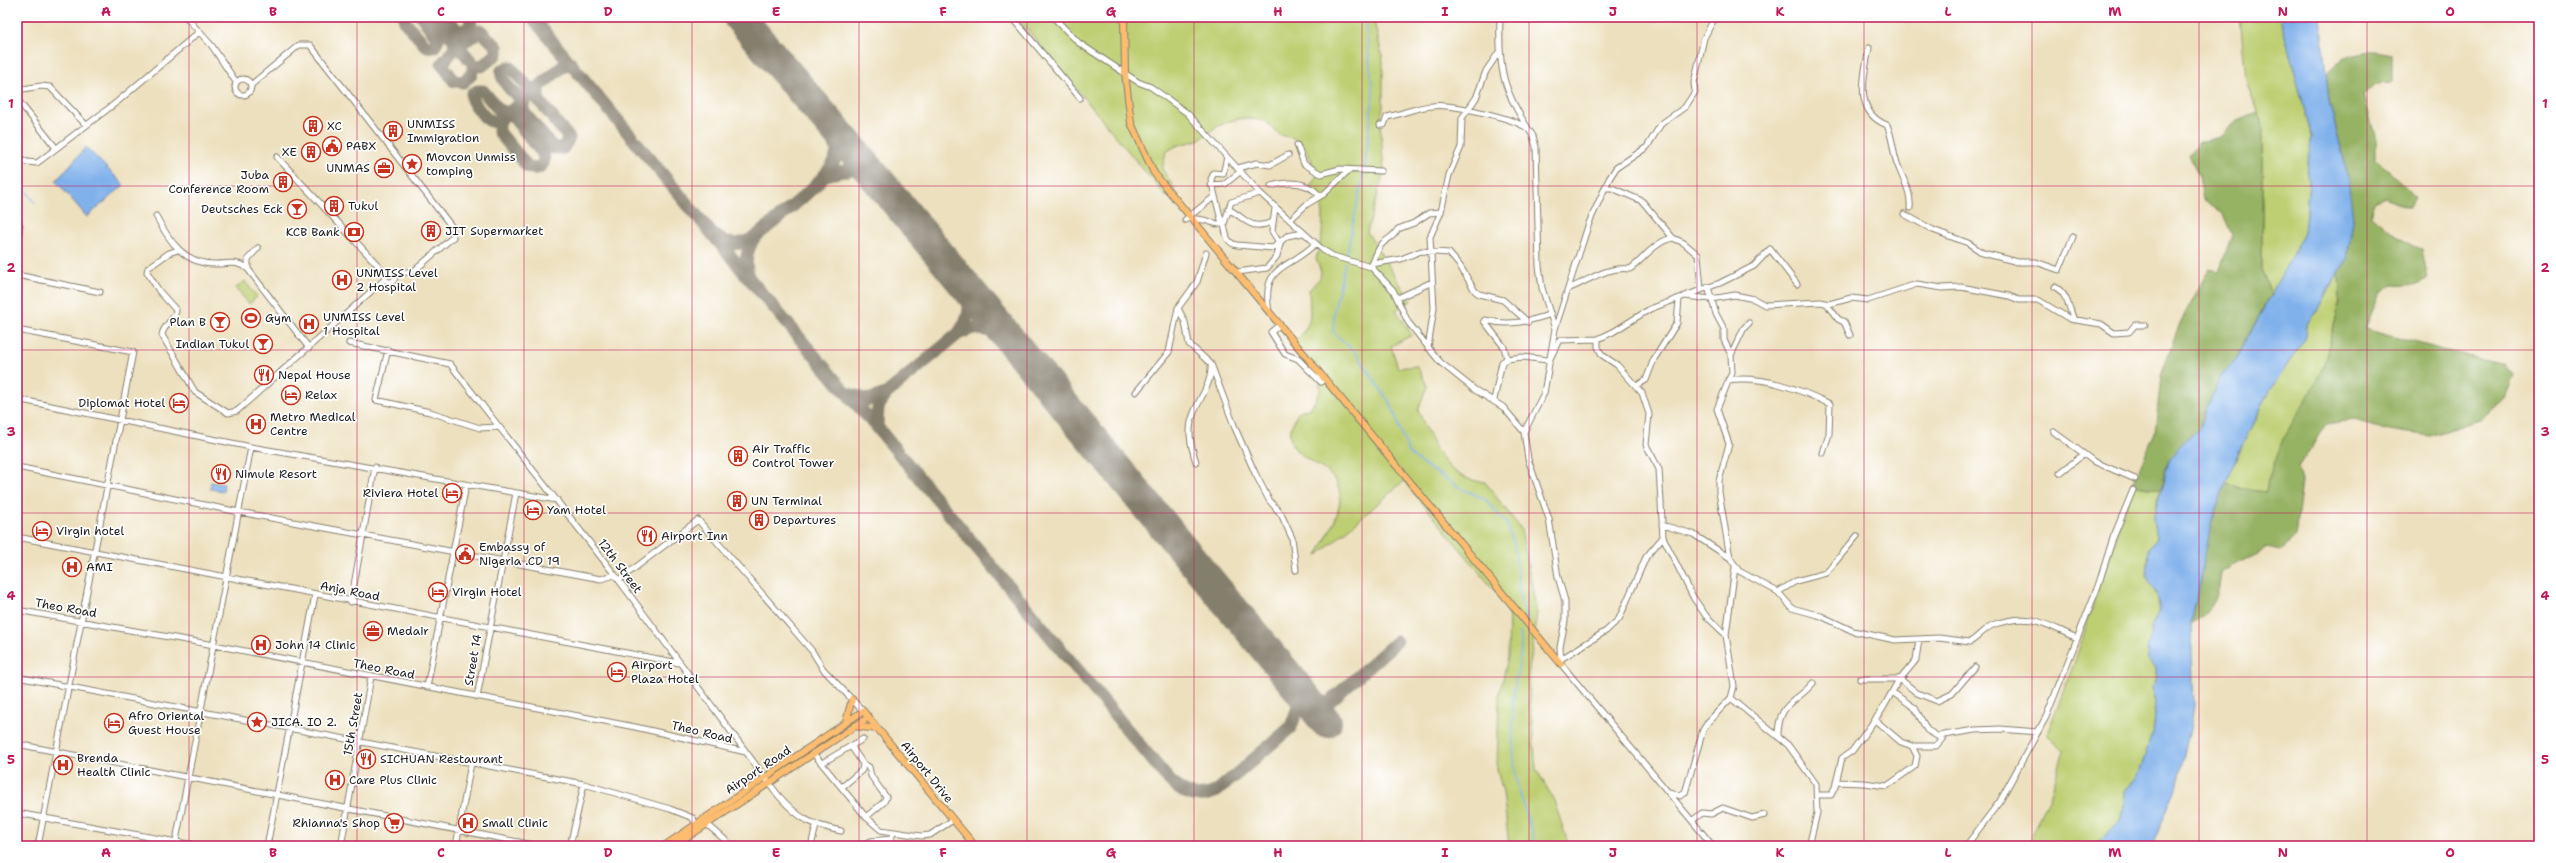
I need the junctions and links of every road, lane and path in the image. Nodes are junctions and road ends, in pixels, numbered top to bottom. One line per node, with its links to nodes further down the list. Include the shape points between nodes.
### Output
1 (186, 17): 7 (street)
2 (1012, 17): 14 (street)
3 (1053, 17): 10 (street, via 1079,43)
4 (1124, 17): 10 (main road)
5 (1500, 17): 9 (street)
6 (1715, 17): 31 (street, via 1704,38 1694,83 1695,92 1685,107 1661,124 1647,147 1616,168)
7 (199, 32): 11 (street); 17 (street)
8 (1869, 48): 36 (street, via 1866,58 1865,106 1869,115 1887,125 1894,144 1894,153 1911,195)
9 (1499, 52): 16 (street, via 1486,71); 19 (street, via 1503,79)
10 (1125, 73): 25 (street, via 1178,106); 41 (main road, via 1131,123 1143,151 1154,172)
11 (236, 82): 12 (street, via 244,78); 12 (street, via 235,89 241,95 249,94)
12 (251, 85): 60 (street, via 299,45 310,45 452,227 453,237 414,270)
13 (17, 90): 17 (street, via 50,87)
14 (1080, 98)
15 (17, 99): 21 (street)
16 (1469, 110): 18 (street, via 1450,105 1432,106 1387,117 1384,125); 19 (street, via 1523,125); 38 (street, via 1462,118 1462,147 1449,175)
17 (86, 125): 21 (street)
18 (1380, 125)
19 (1529, 130): 77 (street, via 1536,147 1539,266 1542,288)
20 (1297, 145): 27 (street, via 1304,164 1321,174 1340,169)
21 (56, 148): 23 (street, via 36,162 27,162)
22 (1288, 155): 26 (street, via 1270,165 1257,163)
23 (17, 157)
24 (277, 157): 62 (street)
25 (1227, 157): 26 (street); 29 (street, via 1224,172 1214,173)
26 (1239, 169): 29 (street, via 1225,184); 32 (street)
27 (1349, 170): 28 (street); 34 (street)
28 (1381, 171)
29 (1211, 185): 33 (street)
30 (1271, 186): 34 (street, via 1299,183 1312,187)
31 (1606, 188): 49 (street, via 1612,188 1642,201); 67 (street, via 1589,223)
32 (1260, 193): 35 (street); 37 (street, via 1245,199 1233,200)
33 (1215, 196): 41 (street); 46 (street)
34 (1320, 196): 44 (street)
35 (1275, 208): 44 (street); 45 (street)
36 (1910, 208)
37 (1228, 209): 45 (street, via 1247,224 1262,226); 46 (street)
38 (1441, 212): 55 (street, via 1430,237); 57 (street, via 1429,213 1414,223 1398,229 1392,239 1385,242 1377,251)
39 (1904, 214): 48 (street, via 1933,230 1968,243 1983,253 2018,262 2036,262 2059,270)
40 (156, 216): 54 (street)
41 (1193, 217): 43 (street); 46 (street); 59 (main road)
42 (17, 220): 52 (street, via 20,225)
43 (1185, 220)
44 (1290, 220): 47 (street)
45 (1273, 222): 50 (street, via 1272,231)
46 (1223, 224): 50 (street, via 1227,240 1232,244 1265,248 1273,248)
47 (1303, 233): 50 (street, via 1287,236); 51 (street)
48 (2073, 237)
49 (1673, 238): 67 (street, via 1664,239 1659,246 1645,253 1630,270 1621,268 1598,273 1593,278); 68 (street, via 1684,243 1698,255)
50 (1280, 244): 59 (street, via 1277,256 1267,268)
51 (1315, 244): 57 (street, via 1333,256); 76 (street, via 1275,273 1268,282 1266,289)
52 (17, 245)
53 (258, 248): 58 (street, via 248,259)
54 (178, 250): 58 (street, via 183,255 208,264 234,262); 88 (street, via 166,255 148,268 147,272 176,310 163,329 162,335 195,392 205,400 228,413 237,411)
55 (1430, 251): 57 (street, via 1421,250 1401,259); 63 (street); 79 (street, via 1449,253 1475,291 1503,300)
56 (1206, 253): 75 (street, via 1197,282)
57 (1372, 266): 71 (street)
58 (248, 269): 88 (street)
59 (1237, 272): 76 (main road)
60 (394, 274): 62 (street, via 390,272); 62 (street, via 392,282 388,282)
61 (17, 275): 69 (street)
62 (385, 276): 88 (street)
63 (1432, 282): 71 (street); 89 (street, via 1434,308)
64 (1797, 284): 65 (street, via 1770,249 1754,266)
65 (1708, 287): 68 (street); 73 (street)
66 (2055, 287): 78 (street, via 2061,290 2066,298)
67 (1570, 288): 83 (street)
68 (1702, 289): 70 (street)
69 (100, 292)
70 (1685, 296): 72 (street); 73 (street)
71 (1398, 298): 89 (street, via 1408,322)
72 (1679, 299): 86 (street, via 1650,309); 97 (street, via 1677,322 1654,359 1646,380)
73 (1711, 299): 78 (street, via 1735,296 1754,299 1765,305 1821,302 1829,304 1851,298 1868,300 1917,284 1942,288 1961,287 2019,300 2038,300); 91 (street, via 1724,329 1724,340)
74 (1828, 306): 85 (street, via 1838,319 1844,322)
75 (1178, 308): 94 (street, via 1185,322 1189,344); 98 (street, via 1169,352)
76 (1269, 312): 144 (main road)
77 (1551, 314): 79 (street); 83 (street)
78 (2074, 321): 81 (street, via 2101,324 2114,333 2129,332 2135,325)
79 (1528, 322): 92 (street, via 1484,321 1504,347)
80 (1749, 323): 91 (street)
81 (2145, 325)
82 (1277, 327): 96 (street, via 1271,332 1285,354 1298,359)
83 (1556, 329): 93 (street)
84 (17, 330): 101 (street, via 133,352)
85 (1850, 335)
86 (1598, 339): 93 (street, via 1559,340); 97 (street, via 1602,355)
87 (348, 343): 90 (street)
88 (310, 348)
89 (1428, 348): 100 (street, via 1462,380)
90 (388, 350): 102 (street, 12th Street, via 450,364); 102 (street, via 376,400 430,412 480,428)
91 (1731, 355): 95 (street, via 1732,372)
92 (1507, 359): 93 (street); 100 (street, via 1502,362)
93 (1550, 359): 103 (street, via 1544,393)
94 (1211, 364): 108 (street, via 1209,381 1190,427 1190,444); 129 (street, via 1255,473 1269,500 1281,514 1292,538)
95 (1728, 380): 106 (street, via 1764,380 1830,404 1829,434); 126 (street, via 1717,409 1729,444 1719,481 1719,492)
96 (1321, 382)
97 (1638, 386): 119 (street, via 1649,414 1646,445 1659,469)
98 (1136, 392)
99 (17, 398): 101 (street)
100 (1494, 400): 103 (street)
101 (119, 418): 105 (street); 113 (street)
102 (498, 427): 117 (street, 12th Street)
103 (1524, 432): 144 (street, via 1528,458 1550,519 1558,576 1565,601)
104 (2054, 432): 107 (street)
105 (252, 447): 110 (street); 118 (street)
106 (1823, 454)
107 (2084, 454): 111 (street); 112 (street, via 2093,461)
108 (1196, 462)
109 (17, 467): 113 (street)
110 (376, 467): 114 (street); 120 (street)
111 (2060, 473)
112 (2135, 479)
113 (107, 485): 118 (street); 125 (street)
114 (466, 485): 116 (street); 124 (street)
115 (2133, 490): 141 (street)
116 (516, 493): 117 (street); 127 (street, Street 14)
117 (557, 500): 130 (street, 12th Street)
118 (239, 512): 120 (street); 131 (street)
119 (1662, 525): 123 (street); 126 (street, via 1688,532)
120 (363, 535): 124 (street); 135 (street)
121 (1857, 536): 133 (street, via 1826,573 1796,581)
122 (17, 537): 125 (street, Anja Road)
123 (1664, 538): 140 (street, via 1693,597 1706,616); 144 (street, via 1646,557 1619,619)
124 (453, 552): 127 (street); 137 (street)
125 (93, 553): 131 (street, Anja Road); 138 (street)
126 (1730, 558): 128 (street)
127 (503, 561): 130 (street, via 601,579); 139 (street, Street 14)
128 (1735, 568): 133 (street); 140 (street)
129 (1296, 570)
130 (615, 575): 132 (street, 12th Street)
131 (225, 578): 134 (street, Anja Road); 143 (street)
132 (619, 580): 145 (street, 12th Street); 158 (street, via 698,520)
133 (1778, 592): 142 (street, via 1792,608 1821,616 1853,631 1895,640)
134 (315, 595): 135 (street, Anja Road); 146 (street)
135 (351, 602): 137 (street, Anja Road)
136 (17, 610): 138 (street, Theo Road)
137 (440, 618): 139 (street, Anja Road); 154 (street)
138 (80, 621): 143 (street, Theo Road); 153 (street)
139 (489, 627): 145 (street, Anja Road); 156 (street, Street 14)
140 (1726, 635): 157 (street, via 1734,686)
141 (2077, 638): 142 (street, via 2043,622 2021,618 1995,624 1970,642 1953,638); 167 (street)
142 (1919, 639): 151 (street, via 1916,660)
143 (214, 645): 146 (street, Theo Road); 159 (street)
144 (1561, 662): 186 (street)
145 (679, 663): 176 (street, 12th Street)
146 (302, 664): 149 (street, Theo Road); 165 (street)
147 (1975, 667): 151 (street, via 1952,694 1937,702 1917,693)
148 (17, 676): 153 (street)
149 (372, 677): 154 (street, Theo Road); 171 (street, 15th Street)
150 (1860, 679): 151 (street)
151 (1900, 679): 155 (street)
152 (1813, 684): 169 (street, via 1785,709 1778,720)
153 (68, 685): 159 (street); 175 (street)
154 (427, 687): 156 (street, Theo Road)
155 (1892, 692): 162 (street); 168 (street, via 1915,708 1927,730)
156 (477, 697): 176 (street, Theo Road, via 635,727)
157 (1731, 698): 169 (street); 186 (street, via 1703,730 1685,793 1678,796)
158 (852, 699): 160 (street); 163 (main road)
159 (201, 711): 165 (street); 181 (street)
160 (863, 711): 161 (main road, Airport Drive); 163 (main road, Airport Road)
161 (869, 717): 164 (main road, Airport Road); 166 (main road, Airport Drive)
162 (1875, 720): 174 (street, via 1901,742); 183 (street, via 1852,751 1842,758)
163 (845, 724): 182 (main road, Airport Road)
164 (854, 726): 166 (main road); 177 (main road, Airport Road)
165 (291, 729): 171 (street); 187 (street)
166 (879, 729): 194 (main road, Airport Drive)
167 (2038, 732): 168 (street, via 1988,729); 218 (street, via 1994,811)
168 (1938, 736): 174 (street, via 1942,739 1936,746)
169 (1778, 737): 188 (street, via 1799,758 1816,784)
170 (863, 739): 173 (street)
171 (360, 742): 178 (street); 189 (street, 15th Street)
172 (17, 744): 175 (street)
173 (851, 746): 179 (street); 180 (street)
174 (1912, 746): 183 (street, via 1918,756 1915,766 1887,786)
175 (56, 751): 181 (street); 193 (street)
176 (746, 752): 182 (street, 12th Street)
177 (813, 753): 179 (street); 182 (main road, Airport Road)
178 (471, 763): 184 (street); 199 (street)
179 (822, 763): 185 (street)
180 (863, 764): 185 (street, via 862,770); 192 (street, via 869,767 871,776 886,799)
181 (188, 777): 187 (street); 202 (street)
182 (768, 780): 196 (main road, Airport Road); 197 (main road, Airport Road); 198 (street, 12th Street, via 802,820)
183 (1836, 782): 188 (street, via 1831,795)
184 (584, 784): 196 (street, via 670,808 693,818); 209 (street)
185 (842, 787): 192 (street)
186 (1669, 792): 195 (street)
187 (278, 795): 189 (street); 205 (street)
188 (1818, 795): 217 (street)
189 (349, 807): 199 (street); 206 (street, 15th Street)
190 (17, 813): 193 (street)
191 (1765, 815): 195 (street, via 1752,818 1722,808 1711,814 1702,813)
192 (866, 817): 201 (street, via 882,830)
193 (44, 819): 202 (street); 203 (street)
194 (953, 820): 201 (street, via 930,836); 215 (main road, Airport Drive)
195 (1693, 820): 216 (street)
196 (696, 825): 210 (main road, Airport Road)
197 (708, 825): 211 (main road, Airport Road); 212 (street)
198 (816, 826): 200 (street, 12th Street); 213 (street)
199 (459, 829): 207 (street); 208 (street)
200 (840, 831)
201 (893, 833): 214 (street, via 891,839 871,841)
202 (175, 844): 204 (street)
203 (38, 846)
204 (198, 846)
205 (267, 846)
206 (341, 846)
207 (456, 846)
208 (539, 846)
209 (570, 846)
210 (664, 846)
211 (674, 846)
212 (732, 846)
213 (811, 846)
214 (860, 846)
215 (975, 846)
216 (1713, 846)
217 (1810, 846)
218 (1966, 846)

